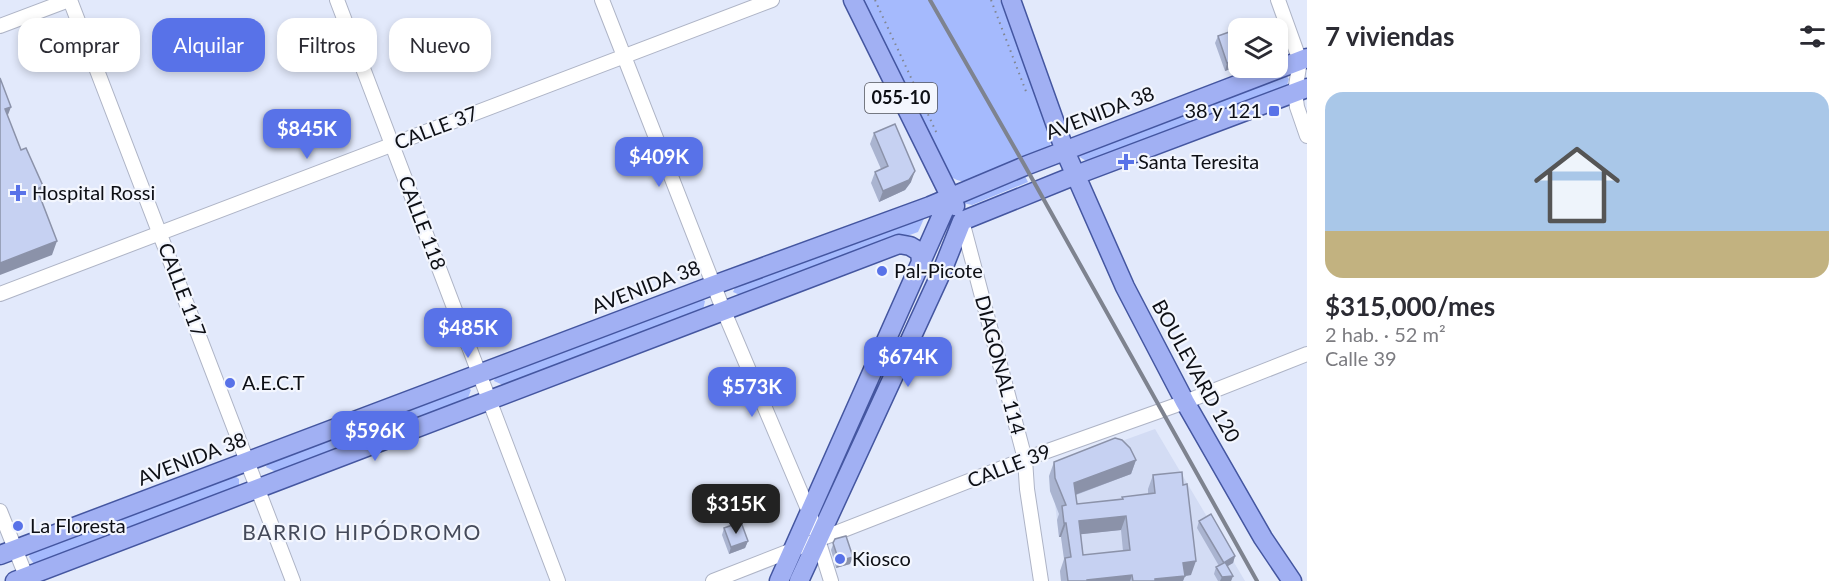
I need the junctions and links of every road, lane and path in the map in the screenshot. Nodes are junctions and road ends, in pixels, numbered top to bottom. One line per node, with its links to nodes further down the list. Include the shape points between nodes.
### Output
1 (70, 0): 10 (street); 22 (street, CALLE 117)
2 (337, 0): 17 (street, CALLE 118)
3 (602, 0): 11 (street)
4 (771, 0): 11 (street, CALLE 37)
5 (853, 0): 20 (main road, 055-10)
6 (875, 0): 16 (path)
7 (991, 0): 14 (path)
8 (1011, 0): 18 (main road, BOULEVARD 120)
9 (1278, 0): 12 (street)
10 (0, 26)
11 (624, 56): 17 (street, CALLE 37); 24 (street)
12 (1303, 59): 13 (street); 18 (main road, AVENIDA 38)
13 (1301, 90): 15 (street, via 1297,107); 19 (main road)
14 (1029, 98)
15 (1307, 136)
16 (939, 137)
17 (392, 144): 22 (street, CALLE 37); 28 (street, CALLE 118)
18 (1065, 151): 19 (main road, BOULEVARD 120); 20 (main road, AVENIDA 38)
19 (1076, 175): 21 (main road); 30 (main road, BOULEVARD 120, via 1125,286)
20 (950, 197): 21 (main road); 23 (main road); 24 (main road, AVENIDA 38)
21 (962, 221): 31 (street, DIAGONAL 114); 36 (main road)
22 (159, 233): 25 (street, CALLE 37); 32 (street, CALLE 117)
23 (921, 262): 26 (main road, via 920,252 899,244); 35 (main road)
24 (714, 285): 26 (street); 28 (main road, AVENIDA 38)
25 (0, 294)
26 (723, 309): 29 (main road); 35 (street)
27 (1307, 354): 30 (street, CALLE 39)
28 (479, 374): 29 (street, CALLE 118); 32 (main road, AVENIDA 38)
29 (489, 399): 33 (main road); 41 (street, CALLE 118)
30 (1185, 402): 31 (street, CALLE 39); 47 (main road, BOULEVARD 120)
31 (1025, 459): 36 (street, CALLE 39); 46 (street, DIAGONAL 114)
32 (248, 462): 33 (street, CALLE 117); 38 (main road, AVENIDA 38)
33 (257, 488): 39 (main road); 40 (street, CALLE 117)
34 (0, 511): 38 (street)
35 (810, 514): 36 (street); 37 (main road)
36 (818, 540): 37 (street, CALLE 39); 44 (main road); 45 (street)
37 (793, 549): 42 (street, CALLE 39); 43 (main road)
38 (8, 552): 39 (street)
39 (23, 580)
40 (293, 581)
41 (558, 581)
42 (713, 581)
43 (779, 581)
44 (799, 581)
45 (831, 581)
46 (1041, 581)
47 (1292, 581)

